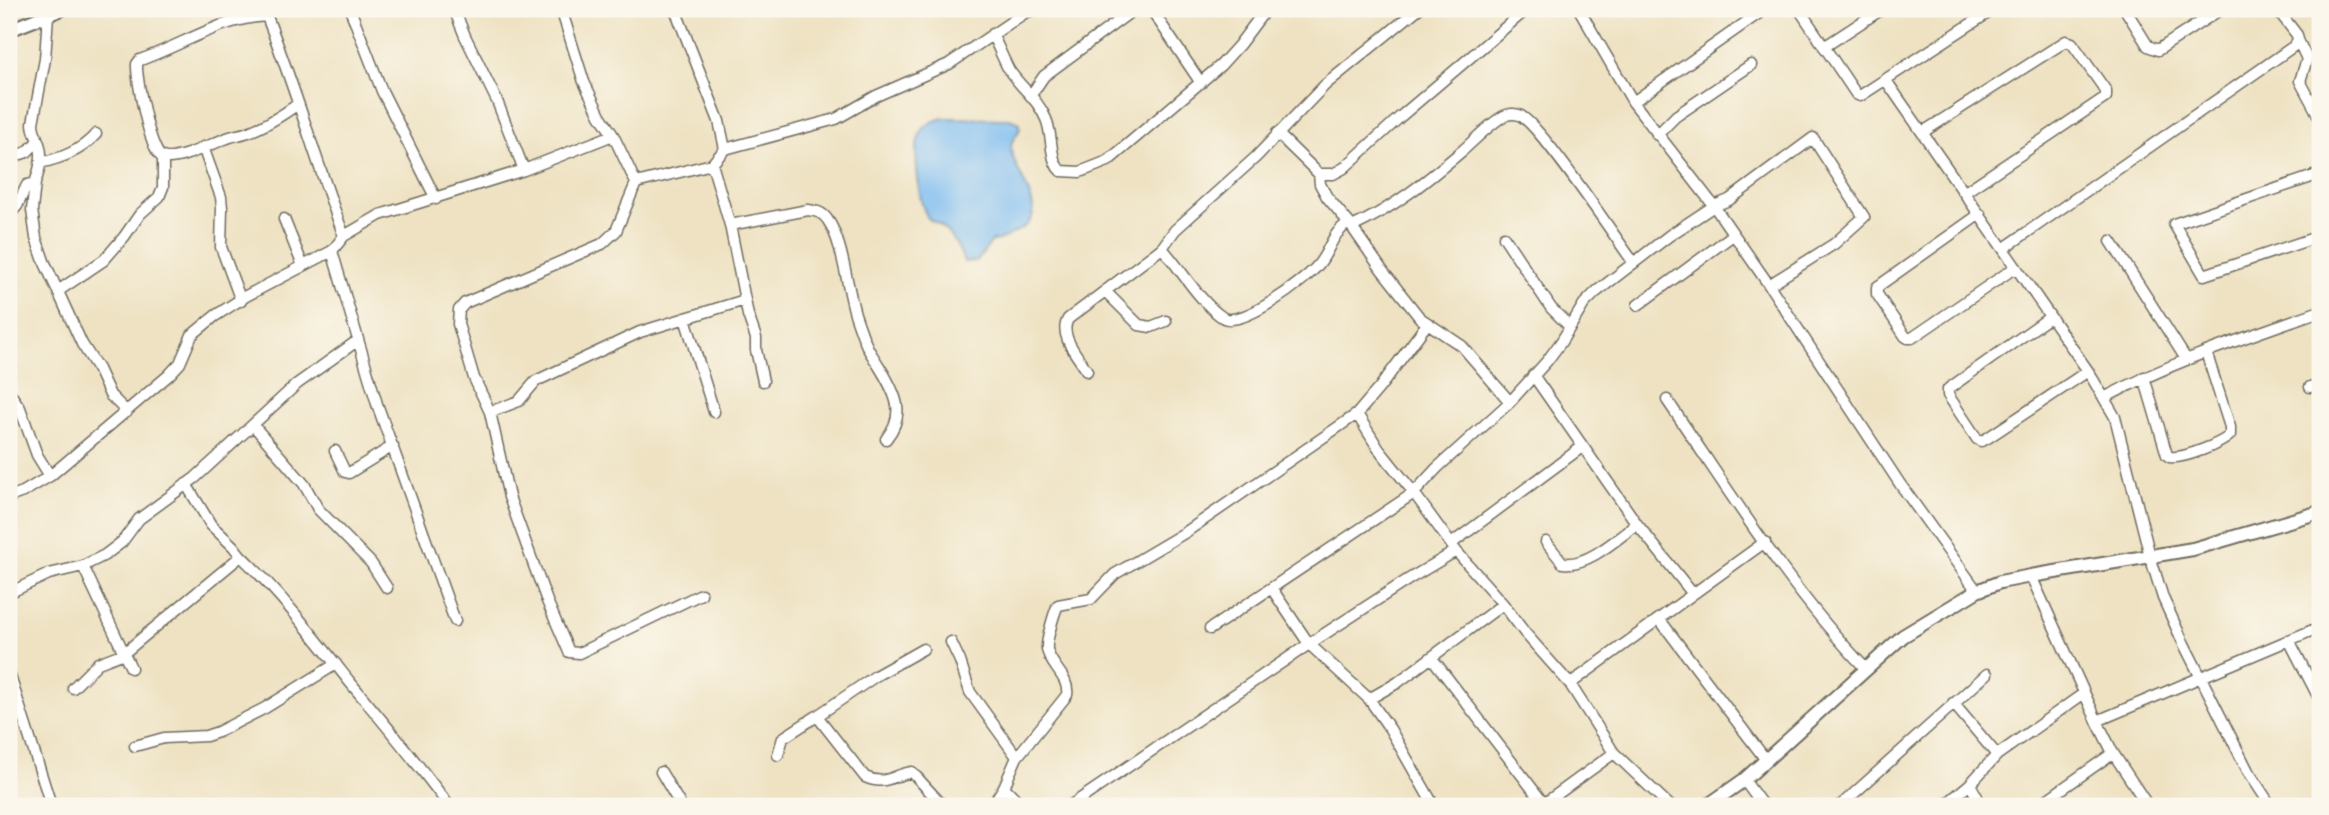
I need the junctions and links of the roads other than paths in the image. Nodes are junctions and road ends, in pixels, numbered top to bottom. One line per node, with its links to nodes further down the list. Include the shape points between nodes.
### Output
1 (62, 9): 22 (street)
2 (351, 9): 52 (street, via 382,91)
3 (454, 9): 46 (street)
4 (561, 9): 37 (street, via 584,82)
5 (675, 9): 41 (street, via 719,121)
6 (1040, 9): 18 (street)
7 (1151, 9): 29 (street)
8 (1418, 9): 35 (street, via 1336,75)
9 (1527, 9): 47 (street, via 1344,168)
10 (1579, 9): 31 (street)
11 (1765, 9): 31 (street)
12 (1799, 9): 26 (street)
13 (1882, 9): 26 (street)
14 (1994, 9): 28 (street)
15 (2125, 9): 16 (street, via 2148,46 2158,50)
16 (2221, 9)
17 (2277, 9): 25 (street)
18 (1025, 10): 24 (street)
19 (1132, 10): 30 (street, via 1044,76)
20 (1262, 10): 29 (street, via 1239,46)
21 (265, 12): 32 (street); 42 (street, via 222,25 137,64 148,126 156,151)
22 (48, 15): 23 (street); 39 (street, via 47,48 33,116)
23 (10, 25)
24 (992, 34): 30 (street, via 1010,70); 41 (street, via 949,64 836,119)
25 (2298, 40): 33 (street, via 2307,59 2300,82); 65 (street)
26 (1824, 47): 28 (street, via 1856,94)
27 (1751, 65): 38 (street, via 1676,116)
28 (1885, 79): 34 (street)
29 (1200, 83): 30 (street, via 1108,161 1080,172 1057,167 1048,124)
30 (1031, 95)
31 (1633, 102): 38 (street)
32 (298, 104): 40 (street, via 250,131); 60 (street)
33 (2320, 118)
34 (1923, 132): 51 (street); 51 (street, via 2066,41 2106,91 2106,97)
35 (1278, 133): 47 (street); 64 (street, via 1175,230)
36 (96, 134): 44 (street, via 81,148)
37 (613, 135): 46 (street); 50 (street)
38 (1657, 135): 53 (street)
39 (38, 141): 43 (street, via 27,152); 44 (street)
40 (203, 147): 42 (street); 74 (street, via 221,197 221,247)
41 (725, 149): 45 (street)
42 (163, 157): 71 (street, via 159,197 104,260)
43 (9, 158)
44 (40, 163): 49 (street)
45 (712, 164): 50 (street); 57 (street)
46 (524, 170): 52 (street)
47 (1319, 174): 58 (street, via 1327,197)
48 (2320, 174): 61 (street, via 2174,224 2204,275)
49 (36, 183): 55 (street, via 27,185); 71 (street, via 32,204 36,238)
50 (636, 183): 95 (street, via 616,231 602,244 459,310 458,324 474,378)
51 (1965, 192): 54 (street)
52 (436, 199): 60 (street, via 380,215)
53 (1714, 206): 59 (street); 67 (street); 70 (street, via 1744,190 1810,139 1815,140 1864,217 1835,244)
54 (1980, 214): 65 (street); 69 (street, via 1877,287 1877,294 1905,336 1912,338)
55 (9, 215)
56 (284, 219): 68 (street)
57 (730, 225): 73 (street); 99 (street, via 808,210 819,211 828,219 856,317 897,403 895,428)
58 (1351, 225): 64 (street, via 1338,230 1318,266 1292,289 1232,320 1222,317); 67 (street, via 1385,209 1504,116 1518,114 1546,142); 80 (street)
59 (1733, 235): 70 (street); 75 (street)
60 (344, 236): 66 (street)
61 (2320, 236)
62 (1504, 237): 81 (street, via 1551,308)
63 (2111, 242): 84 (street)
64 (1162, 248): 72 (street)
65 (2003, 249): 69 (street)
66 (332, 251): 68 (street); 82 (street)
67 (1634, 263): 81 (street, via 1584,304)
68 (303, 267): 74 (street)
69 (2015, 267): 77 (street)
70 (1769, 285): 118 (street, via 1900,484)
71 (58, 291): 94 (street, via 110,395)
72 (1105, 291): 79 (street, via 1139,325 1151,327); 85 (street, via 1065,324 1066,336)
73 (745, 300): 78 (street); 89 (street)
74 (241, 301): 94 (street, via 192,335 180,363)
75 (1638, 305)
76 (2320, 311): 83 (street)
77 (2050, 317): 86 (street); 86 (street, via 1948,390 1977,439 1986,439)
78 (685, 318): 95 (street, via 640,332 536,381 519,401); 96 (street)
79 (1166, 321)
80 (1427, 324): 93 (street, via 1462,346); 97 (street)
81 (1570, 327): 87 (street)
82 (357, 341): 98 (street, via 297,384); 100 (street)
83 (2206, 352): 84 (street); 88 (street, via 2230,427 2230,435 2222,442 2170,457)
84 (2186, 359): 88 (street)
85 (1087, 370)
86 (2088, 371): 91 (street)
87 (1533, 375): 93 (street); 101 (street)
88 (2144, 377): 91 (street)
89 (763, 381)
90 (9, 392): 103 (street)
91 (2104, 398): 113 (street, via 2119,427)
92 (1667, 400): 110 (street)
93 (1510, 402): 105 (street)
94 (127, 412): 103 (street)
95 (490, 412): 120 (street, via 512,507 569,652 579,653)
96 (714, 412)
97 (1357, 414): 105 (street); 152 (street, via 1186,532 1115,574 1091,599 1058,605 1047,649 1068,690)
98 (253, 425): 104 (street); 116 (street)
99 (886, 439)
100 (393, 446): 102 (street, via 349,473); 124 (street)
101 (1582, 447): 108 (street); 111 (street)
102 (335, 451)
103 (50, 476): 106 (street)
104 (186, 484): 112 (street, via 211,525); 114 (street, via 139,519 122,542)
105 (1414, 493): 111 (street); 117 (street)
106 (9, 497)
107 (2320, 512): 113 (street, via 2193,549)
108 (1637, 524): 109 (street, via 1588,559 1570,565); 121 (street)
109 (1546, 542)
110 (1765, 542): 121 (street); 135 (street, via 1831,632)
111 (1453, 548): 122 (street); 129 (street)
112 (241, 556): 131 (street); 133 (street)
113 (2150, 556): 115 (street); 138 (street, via 2163,598)
114 (83, 566): 119 (street, via 49,574); 131 (street)
115 (2031, 576): 118 (street); 141 (street)
116 (387, 588)
117 (1272, 589): 126 (street); 129 (street)
118 (1977, 591): 135 (street, via 1903,636)
119 (9, 593)
120 (701, 594)
121 (1693, 594): 123 (street)
122 (1503, 604): 132 (street); 139 (street)
123 (1660, 620): 139 (street); 153 (street)
124 (456, 621)
125 (2320, 627): 127 (street)
126 (1210, 629)
127 (2289, 640): 138 (street); 143 (street)
128 (951, 642): 152 (street, via 970,692)
129 (1309, 644): 142 (street); 165 (street)
130 (923, 649): 145 (street)
131 (124, 653): 134 (street); 140 (street, via 98,663)
132 (1432, 658): 142 (street); 159 (street)
133 (336, 664): 147 (street, via 218,732); 160 (street)
134 (131, 668)
135 (1866, 669): 153 (street)
136 (9, 673): 158 (street)
137 (1987, 674): 144 (street)
138 (2201, 679): 146 (street); 175 (street)
139 (1570, 684): 148 (street)
140 (73, 688)
141 (2083, 694): 146 (street); 151 (street)
142 (1369, 699): 166 (street)
143 (2320, 700)
144 (1953, 704): 151 (street); 170 (street)
145 (817, 716): 150 (street, via 783,738); 162 (street, via 865,777 883,782 912,772)
146 (2096, 721): 149 (street)
147 (135, 746)
148 (1614, 752): 159 (street); 167 (street)
149 (2113, 752): 173 (street); 174 (street)
150 (778, 755)
151 (1997, 755): 156 (street)
152 (1017, 757): 157 (street)
153 (1766, 760): 155 (street)
154 (661, 772): 161 (street)
155 (1744, 780): 168 (street); 169 (street)
156 (1970, 784): 171 (street); 172 (street)
157 (1004, 787): 163 (street); 164 (street)
158 (51, 805)
159 (1543, 805)
160 (449, 806)
161 (681, 806)
162 (943, 806)
163 (992, 806)
164 (1023, 806)
165 (1070, 806)
166 (1434, 806)
167 (1670, 806)
168 (1707, 806)
169 (1763, 806)
170 (1840, 806)
171 (1944, 806)
172 (1982, 806)
173 (2038, 806)
174 (2148, 806)
175 (2271, 806)

